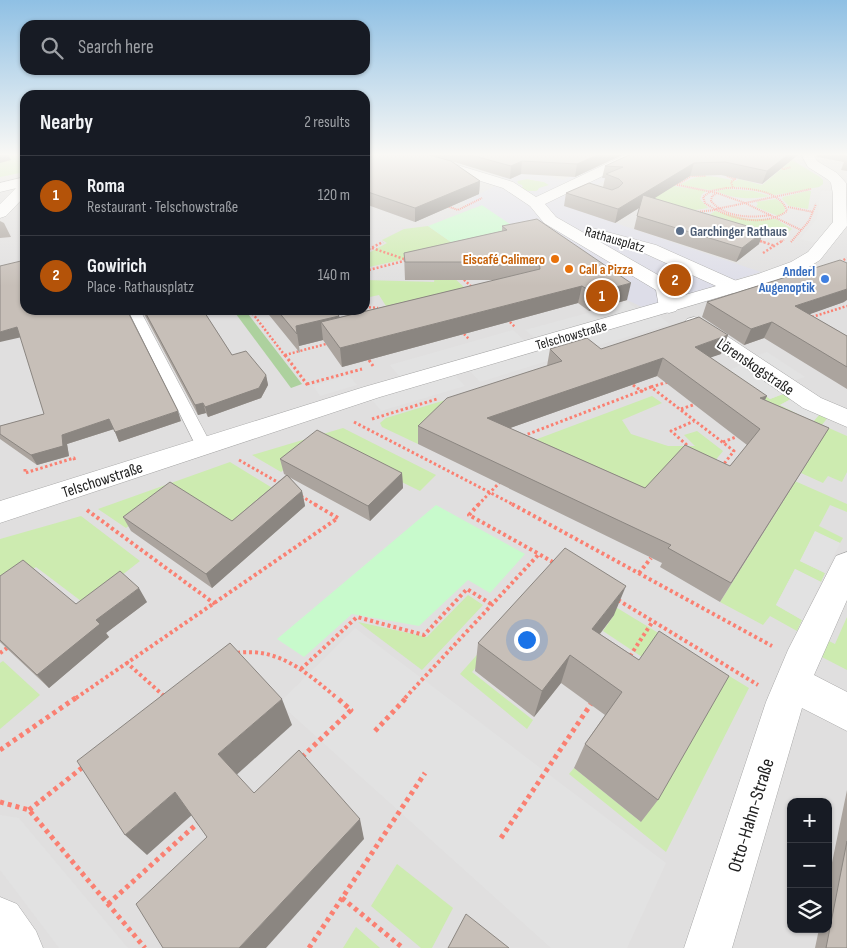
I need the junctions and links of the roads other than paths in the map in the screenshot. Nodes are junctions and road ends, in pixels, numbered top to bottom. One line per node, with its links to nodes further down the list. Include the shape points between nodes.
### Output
1 (14, 198): 6 (street)
2 (528, 198): 5 (street, Rathausplatz)
3 (545, 198): 5 (street)
4 (840, 198): 8 (street, Telschowstraße, via 841,223 811,258)
5 (535, 203): 7 (street, Rathausplatz)
6 (0, 213)
7 (550, 220): 8 (street, Rathausplatz, via 650,249); 9 (street, Rathausplatz, via 665,287)
8 (734, 287): 9 (street, Telschowstraße)
9 (669, 307): 11 (street, Lörenskogstraße, via 807,400); 12 (street, Telschowstraße, via 325,407)
10 (137, 315): 12 (lane)
11 (847, 419)
12 (204, 446): 13 (street, Telschowstraße)
13 (0, 512)
14 (847, 565): 15 (street)
15 (793, 682): 16 (street); 19 (street, Otto-Hahn-Straße)
16 (847, 712)
17 (0, 921): 18 (street)
18 (19, 948)
19 (708, 948)

